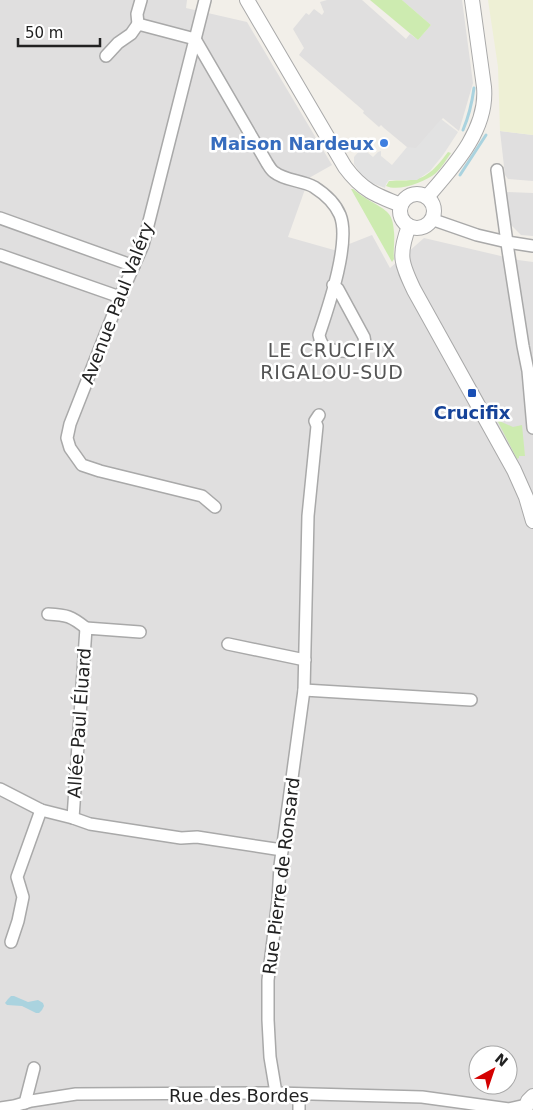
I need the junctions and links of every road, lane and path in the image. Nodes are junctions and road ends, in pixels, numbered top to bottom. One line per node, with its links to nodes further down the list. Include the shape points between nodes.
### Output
1 (141, 0): 5 (street)
2 (205, 0): 6 (street, Avenue Paul Valéry)
3 (247, 0): 10 (street, via 351,176 361,186)
4 (472, 0): 9 (street, via 484,108 463,151)
5 (138, 24): 6 (street); 7 (street)
6 (195, 40): 17 (street, Avenue Paul Valéry, via 143,245); 18 (street, via 274,172 320,190 340,216 343,241)
7 (106, 56)
8 (497, 170): 14 (street)
9 (427, 197): 10 (street, via 412,195); 12 (street, via 432,205)
10 (401, 205): 13 (street, via 402,219)
11 (0, 218): 17 (street)
12 (431, 219): 13 (street, via 424,226); 14 (street)
13 (410, 226): 23 (street, via 403,242 406,272 514,470)
14 (507, 242): 15 (street); 21 (street, via 528,371)
15 (533, 246)
16 (0, 255): 19 (street)
17 (134, 266): 19 (street, Avenue Paul Valéry)
18 (333, 286): 18 (street, via 320,342 329,349 360,350 365,343 364,337 338,289)
19 (120, 297): 22 (street, Avenue Paul Valéry, via 70,424 67,438 70,448 82,465 202,496)
20 (319, 415): 28 (street, Rue Pierre de Ronsard, via 315,421 308,516)
21 (533, 428)
22 (215, 507)
23 (533, 521)
24 (48, 614): 25 (street, Allée Paul Éluard, via 64,615)
25 (86, 628): 26 (street, Allée Paul Éluard); 33 (street, Allée Paul Éluard)
26 (140, 632)
27 (228, 644): 28 (street)
28 (305, 660): 29 (street, Rue Pierre de Ronsard)
29 (304, 690): 30 (street); 34 (street, Rue Pierre de Ronsard)
30 (471, 700)
31 (0, 789): 32 (street)
32 (41, 810): 33 (street); 35 (street, via 17,877 24,897)
33 (73, 818): 34 (street, via 149,834 197,837)
34 (282, 850): 37 (street, Rue Pierre de Ronsard, via 268,980 270,1057)
35 (10, 942)
36 (34, 1068): 39 (street)
37 (276, 1093): 38 (street, Rue des Bordes); 39 (street, Rue des Bordes, via 76,1094)
38 (299, 1094): 40 (street, Rue des Bordes, via 422,1097); 43 (street)
39 (24, 1103): 42 (street, Rue des Bordes)
40 (479, 1104): 41 (street, Rue des Bordes, via 509,1109); 44 (street, Rue des Bordes)
41 (528, 1104)
42 (0, 1108)
43 (299, 1110)
44 (493, 1110)

